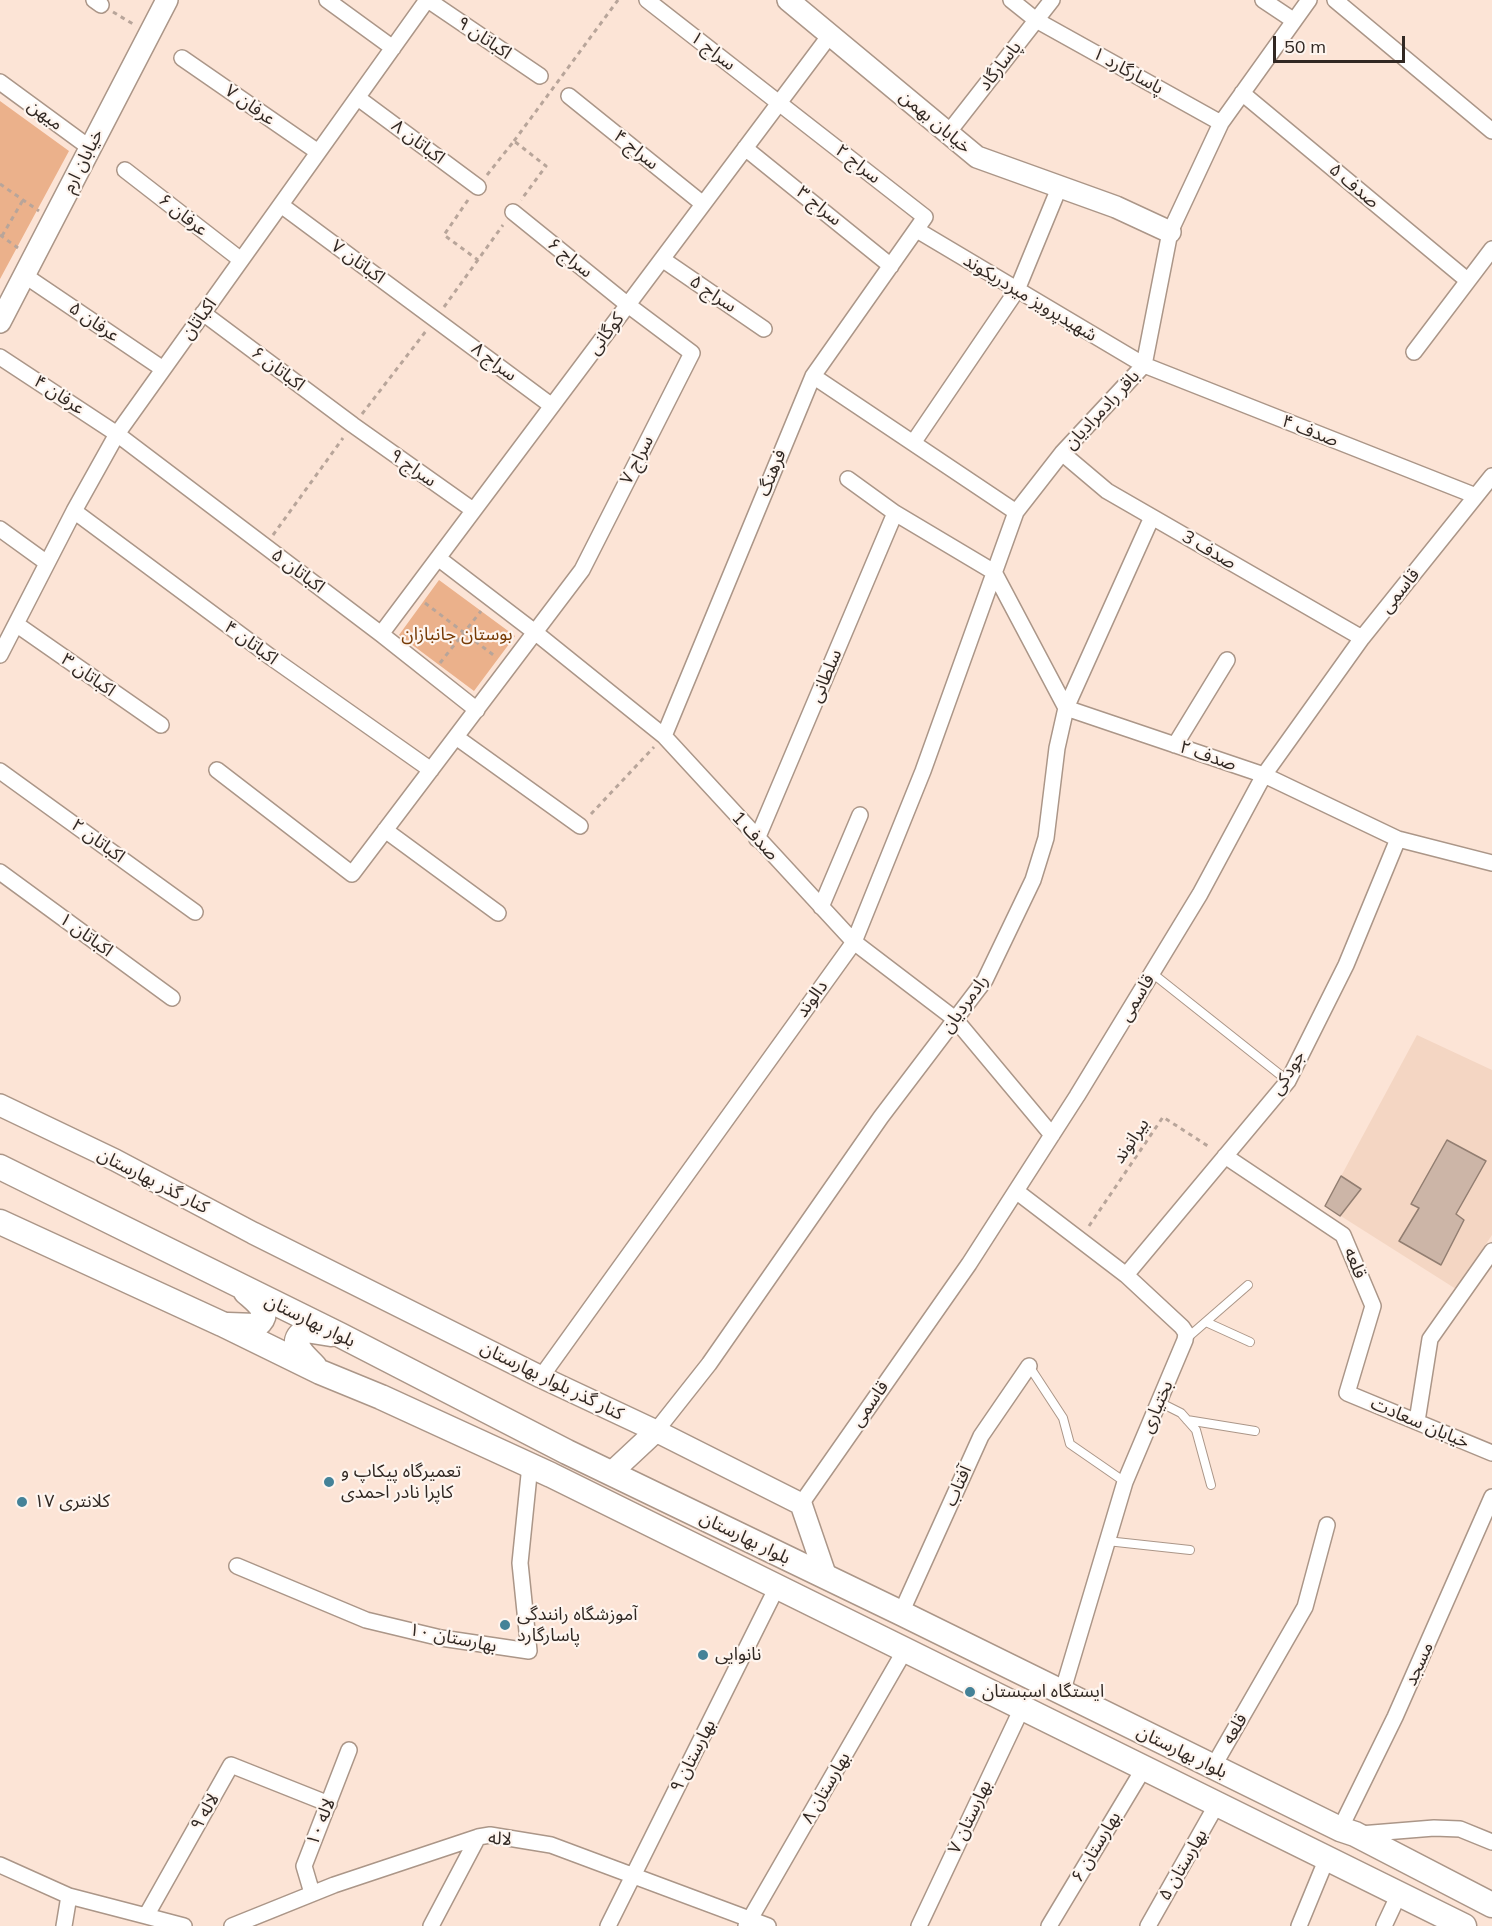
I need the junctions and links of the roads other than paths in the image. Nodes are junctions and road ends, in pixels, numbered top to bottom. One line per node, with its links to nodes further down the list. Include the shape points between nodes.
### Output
1 (167, 0): 25 (main road, خیابان ارم)
2 (327, 0): 14 (street)
3 (428, 0): 14 (street, اکباتان); 16 (street, اکباتان ۹)
4 (647, 0): 21 (street, سراج ۱)
5 (788, 0): 13 (main road, خیابان بهمن)
6 (1011, 0): 11 (street, پاسارگارد ۱)
7 (1052, 0): 11 (street, پاسارگاد)
8 (1263, 0): 12 (street)
9 (1309, 0): 12 (street, باقر رادمرادیان)
10 (1335, 0): 23 (street)
11 (1036, 20): 22 (street, پاسارگارد ۱); 24 (street, پاسارگاد)
12 (1293, 20): 18 (street, باقر رادمرادیان)
13 (830, 35): 21 (street, کوگانی); 24 (main road, خیابان بهمن)
14 (393, 48): 20 (street, اکباتان)
15 (182, 58): 27 (street, عرفان ۷)
16 (540, 76)
17 (0, 82): 25 (street, میهن)
18 (1242, 93): 22 (street, باقر رادمرادیان); 41 (street, صدف ۵)
19 (569, 96): 31 (street, سراج ۴)
20 (358, 98): 27 (street, اکباتان); 29 (street, اکباتان ۸)
21 (779, 102): 26 (street, کوگانی); 34 (street, سراج ۲, via 925,217)
22 (1221, 123): 35 (street, باقر رادمرادیان)
23 (1492, 130)
24 (948, 133): 30 (main road, خیابان بهمن, via 977,158)
25 (90, 148): 40 (main road, خیابان ارم)
26 (745, 148): 31 (street, کوگانی); 39 (street, سراج ۳)
27 (318, 152): 32 (street, اکباتان)
28 (125, 170): 38 (street, عرفان ۶)
29 (478, 187)
30 (1059, 188): 35 (main road, خیابان بهمن, via 1116,207); 42 (street)
31 (703, 204): 37 (street, کوگانی)
32 (281, 205): 38 (street, اکباتان); 45 (street, اکباتان ۷)
33 (513, 212): 43 (street, سراج ۶)
34 (917, 230): 39 (street, فرهنگ); 42 (street, شهیدپرویز میردریکوند)
35 (1170, 232): 50 (street, باقر رادمرادیان)
36 (1492, 249): 41 (street)
37 (662, 259): 43 (street, کوگانی); 47 (street, سراج ۵)
38 (242, 260): 44 (street, اکباتان)
39 (891, 266): 52 (street, فرهنگ)
40 (24, 275): 46 (main road, خیابان ارم); 51 (street, عرفان ۵)
41 (1467, 280): 48 (street)
42 (1017, 290): 50 (street, شهیدپرویز میردریکوند); 56 (street)
43 (628, 305): 53 (street, کوگانی); 71 (street, سراج ۷, via 692,353 582,570)
44 (203, 313): 51 (street, اکباتان); 54 (street, اکباتان ۶)
45 (436, 319): 53 (street, سراج ۸)
46 (0, 322)
47 (764, 329)
48 (1414, 352)
49 (0, 357): 55 (street, عرفان ۴)
50 (1144, 365): 57 (street, باقر رادمرادیان); 60 (street, صدف ۴)
51 (163, 369): 55 (street, اکباتان)
52 (813, 376): 56 (street); 79 (street, فرهنگ)
53 (552, 406): 61 (street, کوگانی)
54 (353, 425): 61 (street, سراج ۹)
55 (117, 434): 62 (street, اکباتان); 72 (street, اکباتان ۵)
56 (913, 443): 63 (street)
57 (1062, 453): 63 (street, باقر رادمرادیان); 65 (street, صدف 3, via 1107,492)
58 (1492, 476): 60 (street, قاسمی)
59 (848, 479): 64 (street)
60 (1476, 496): 73 (street, قاسمی)
61 (473, 510): 67 (street, کوگانی)
62 (74, 512): 68 (street, اکباتان); 83 (street, اکباتان ۴)
63 (1016, 512): 69 (street, باقر رادمرادیان)
64 (895, 513): 69 (street); 89 (street, سلطانی)
65 (1152, 517): 73 (street, صدف 3); 76 (street, رادمردیان)
66 (0, 529): 68 (street)
67 (438, 558): 71 (street, صدف 1); 72 (street, کوگانی)
68 (47, 563): 70 (street, اکباتان)
69 (994, 572): 76 (street); 96 (street, دالوند, via 923,771)
70 (16, 624): 74 (street, اکباتان); 78 (street, اکباتان ۳)
71 (536, 633): 77 (street); 79 (street, صدف 1)
72 (381, 634): 77 (street, اکباتان ۵)
73 (1362, 638): 85 (street, قاسمی)
74 (0, 655)
75 (1227, 660): 81 (street)
76 (1066, 708): 81 (street, صدف ۲); 99 (street, رادمردیان, via 1046,838 1033,880 985,980)
77 (477, 710): 80 (street)
78 (161, 725)
79 (664, 736): 89 (street, صدف 1)
80 (456, 737): 83 (street); 87 (street)
81 (1175, 745): 85 (street, صدف ۲)
82 (217, 770): 88 (street, via 352,874)
83 (431, 770): 88 (street)
84 (0, 771): 94 (street, اکباتان ۲)
85 (1264, 775): 90 (street, صدف ۲); 97 (street, قاسمی)
86 (860, 815): 93 (street)
87 (580, 826)
88 (385, 830): 95 (street)
89 (757, 839): 93 (street, صدف 1)
90 (1398, 839): 91 (street, صدف ۲); 100 (street, جودکی, via 1346,965)
91 (1492, 862)
92 (0, 872): 98 (street, اکباتان ۱)
93 (820, 907): 96 (street, صدف 1)
94 (195, 912)
95 (498, 913)
96 (854, 942): 99 (street, صدف 1); 119 (street, دالوند)
97 (1152, 973): 100 (lane); 102 (street, قاسمی)
98 (172, 998)
99 (955, 1019): 102 (street, صدف 1); 124 (street, رادمردیان, via 880,1117 709,1364)
100 (1288, 1081): 103 (street, جودکی)
101 (0, 1105): 108 (main road, کنار گذر بهارستان)
102 (1052, 1135): 105 (street, قاسمی)
103 (1225, 1156): 109 (street, جودکی); 120 (street, قلعه, via 1343,1234 1373,1306)
104 (0, 1167): 110 (main road, بلوار بهارستان)
105 (1016, 1191): 109 (street); 132 (street, قاسمی)
106 (0, 1222): 113 (main road, بلوار بهارستان)
107 (1492, 1251): 123 (street, via 1430,1339)
108 (304, 1258): 119 (main road, کنار گذر بلوار بهارستان)
109 (1126, 1275): 115 (street, via 1182,1327)
110 (237, 1285): 113 (main road, via 261,1305 265,1313 262,1321 256,1326); 114 (main road, بلوار بهارستان)
111 (1248, 1285): 112 (lane)
112 (1206, 1322): 115 (lane); 116 (lane)
113 (222, 1324): 118 (main road, بلوار بهارستان)
114 (340, 1335): 118 (main road, via 306,1330 299,1335 299,1350); 128 (main road, بلوار بهارستان)
115 (1185, 1340): 121 (street, بختیاری)
116 (1250, 1342)
117 (1029, 1366): 129 (lane, via 1063,1418 1070,1444); 139 (street, آفتاب, via 981,1436)
118 (320, 1372): 127 (main road, بلوار بهارستان)
119 (541, 1377): 124 (main road, کنار گذر بلوار بهارستان)
120 (1347, 1393): 123 (street, خیابان سعادت)
121 (1160, 1402): 122 (lane); 129 (street, بختیاری)
122 (1187, 1420): 125 (lane); 130 (lane, via 1196,1430)
123 (1417, 1422): 126 (street, خیابان سعادت)
124 (656, 1431): 128 (main road); 132 (main road, کنار گذر بلوار بهارستان)
125 (1255, 1431)
126 (1492, 1453)
127 (530, 1465): 136 (street, بهارستان ۱۰, via 520,1563 529,1651 441,1638 366,1620); 138 (main road, بلوار بهارستان)
128 (612, 1473): 137 (main road, بلوار بهارستان)
129 (1125, 1482): 134 (street, بختیاری)
130 (1211, 1485)
131 (1492, 1497): 148 (street, مسجد)
132 (801, 1504): 137 (main road)
133 (1327, 1525): 144 (street, قلعه, via 1305,1607)
134 (1107, 1542): 135 (lane); 141 (street, بختیاری)
135 (1190, 1550)
136 (237, 1566)
137 (826, 1577): 139 (main road, بلوار بهارستان)
138 (777, 1587): 140 (main road, بلوار بهارستان); 153 (street, بهارستان ۹)
139 (901, 1613): 141 (main road, بلوار بهارستان)
140 (905, 1650): 142 (main road, بلوار بهارستان); 159 (street, بهارستان ۸)
141 (1062, 1693): 144 (main road, بلوار بهارستان)
142 (1022, 1708): 145 (main road, بلوار بهارستان); 166 (street, بهارستان ۷)
143 (349, 1750): 146 (street, لاله ۱۰)
144 (1213, 1767): 148 (main road, بلوار بهارستان)
145 (1144, 1768): 147 (main road, بلوار بهارستان); 167 (street, بهارستان ۶)
146 (328, 1804): 154 (street, لاله ۱۰, via 304,1866); 158 (street, لاله ۹, via 231,1765)
147 (1217, 1804): 151 (main road, بلوار بهارستان); 168 (street, بهارستان ۵)
148 (1347, 1832): 150 (street, via 1460,1829); 157 (main road, بلوار بهارستان)
149 (478, 1837): 153 (street, لاله, via 490,1835 551,1845); 154 (street, لاله); 163 (street)
150 (1492, 1842)
151 (1327, 1858): 155 (main road, بلوار بهارستان); 169 (street)
152 (0, 1867): 156 (street)
153 (633, 1875): 159 (street, لاله); 164 (street, بهارستان ۹)
154 (312, 1893): 162 (street, لاله)
155 (1399, 1894): 170 (street); 171 (main road, بلوار بهارستان)
156 (76, 1898): 158 (street); 160 (street)
157 (1492, 1905)
158 (146, 1916): 161 (street)
159 (748, 1922): 165 (street, لاله)
160 (64, 1926)
161 (184, 1926)
162 (232, 1926)
163 (431, 1926)
164 (608, 1926)
165 (768, 1926)
166 (919, 1926)
167 (1049, 1926)
168 (1148, 1926)
169 (1299, 1926)
170 (1384, 1926)
171 (1464, 1926)

